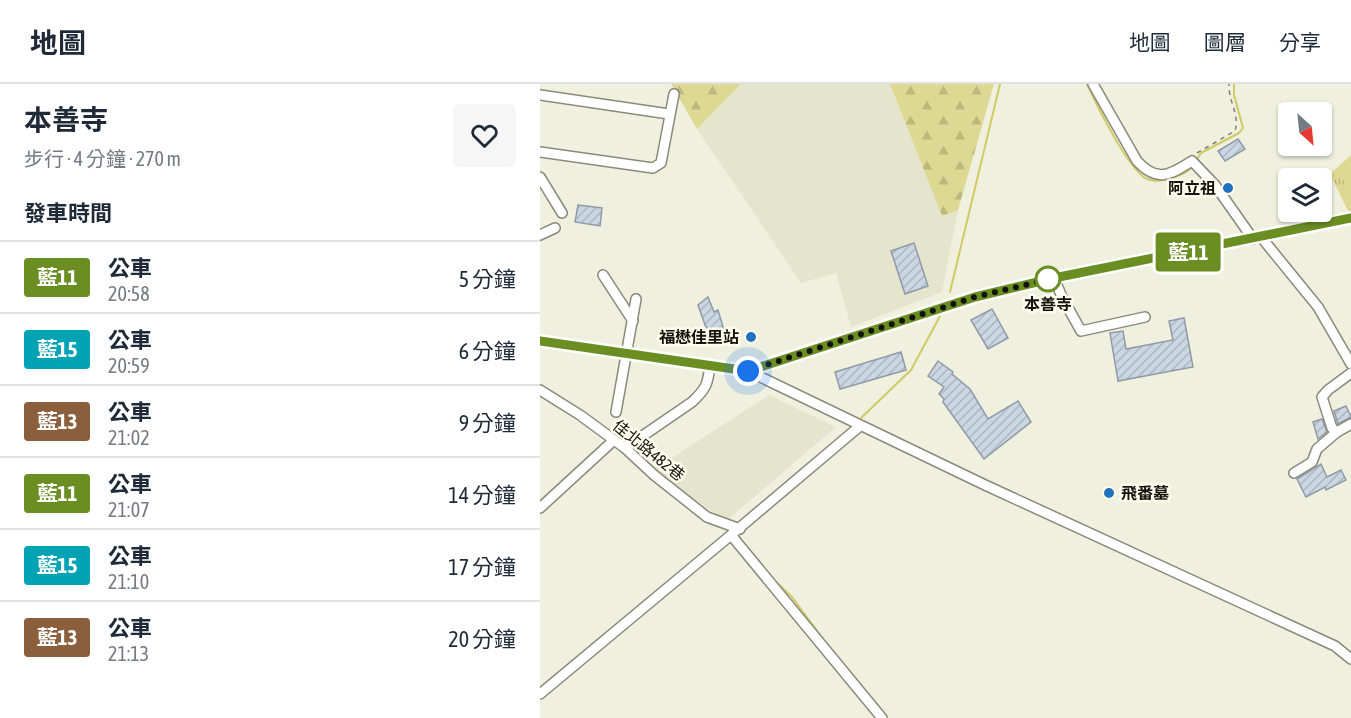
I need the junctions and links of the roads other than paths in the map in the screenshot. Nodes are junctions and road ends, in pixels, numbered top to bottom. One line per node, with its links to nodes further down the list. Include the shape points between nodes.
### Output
1 (541, 84): 3 (street)
2 (1093, 84): 12 (street, via 1145,170 1155,175 1168,174 1195,164)
3 (540, 93): 5 (street)
4 (674, 94): 5 (street)
5 (669, 114): 6 (street, via 661,163 653,168)
6 (540, 152)
7 (540, 177): 8 (street)
8 (562, 213)
9 (1351, 219): 12 (street)
10 (555, 228): 11 (street)
11 (540, 235)
12 (1257, 238): 14 (street); 20 (street, via 1318,307)
13 (603, 275): 17 (street)
14 (1054, 278): 16 (street, via 1081,331); 22 (street, via 975,297)
15 (636, 299): 17 (street)
16 (1144, 317)
17 (633, 321): 19 (street)
18 (540, 341): 19 (street)
19 (627, 354): 21 (street); 25 (street)
20 (1351, 364)
21 (710, 365): 22 (street); 30 (street, via 708,383 701,394)
22 (748, 371): 27 (street)
23 (1351, 373): 28 (street, via 1322,397 1332,428)
24 (540, 390): 29 (street, 佳北路482巷)
25 (616, 412)
26 (1351, 424): 28 (street)
27 (860, 426): 33 (street); 34 (street, via 1335,646)
28 (1337, 432): 31 (street, via 1317,448 1312,462)
29 (614, 440): 30 (street, 佳北路482巷); 32 (street)
30 (625, 448): 33 (street, 佳北路482巷, via 707,517)
31 (1294, 473)
32 (540, 508)
33 (736, 532): 35 (street); 36 (street)
34 (1351, 659)
35 (540, 694)
36 (882, 718)

